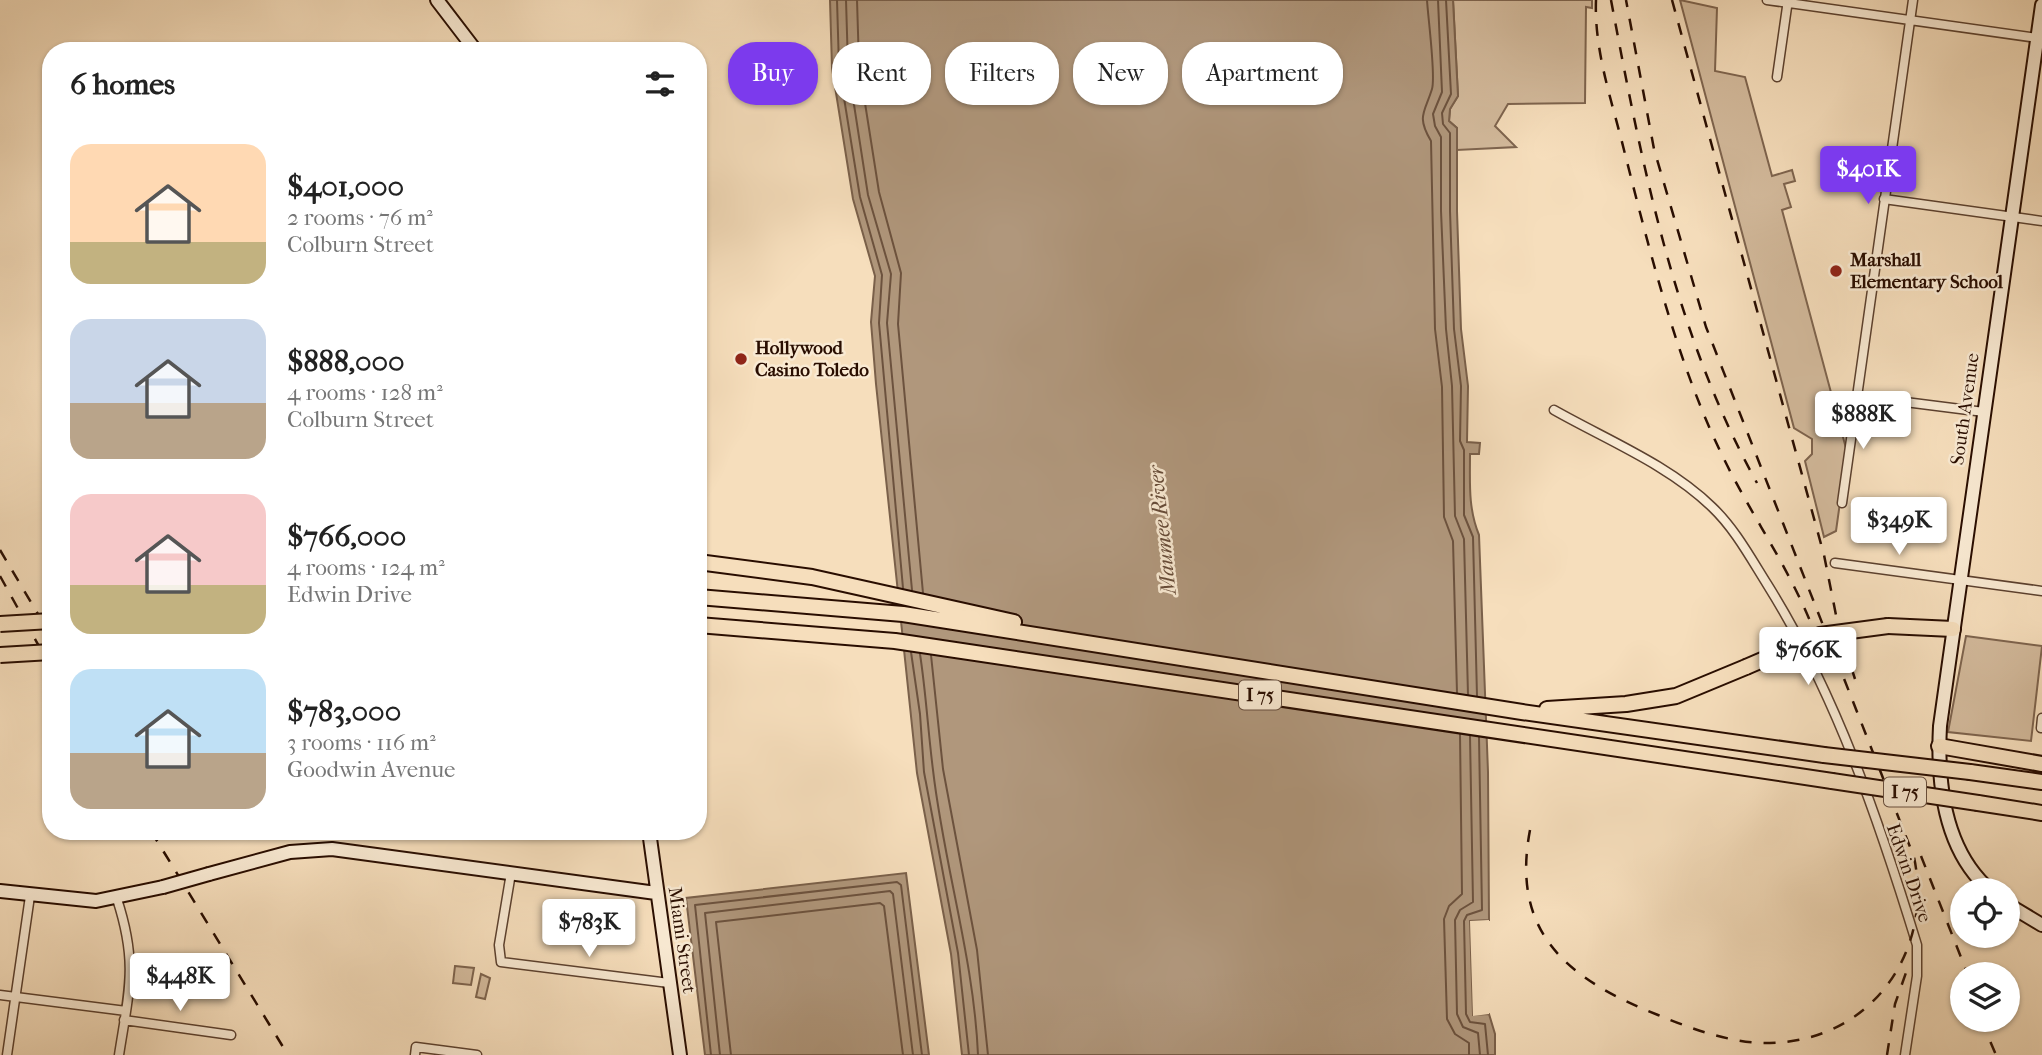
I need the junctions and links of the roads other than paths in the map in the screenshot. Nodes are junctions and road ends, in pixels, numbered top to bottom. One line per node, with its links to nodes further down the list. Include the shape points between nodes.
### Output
1 (437, 0): 8 (street)
2 (1767, 0): 4 (street)
3 (1913, 0): 6 (street)
4 (1788, 2): 6 (street); 9 (street)
5 (2042, 5): 7 (street, South Avenue)
6 (1910, 21): 7 (street); 10 (street)
7 (2040, 39): 11 (street, South Avenue)
8 (469, 42)
9 (1777, 77)
10 (1884, 200): 11 (street); 13 (street)
11 (2012, 217): 12 (street); 15 (street, South Avenue)
12 (2042, 221)
13 (1857, 396): 15 (street); 16 (street)
14 (1554, 410): 55 (street, Edwin Drive, via 1684,483 1712,507 1733,530 1806,649 1848,750 1917,945)
15 (1984, 412): 19 (street, South Avenue)
16 (1842, 503)
17 (707, 563): 26 (highway, via 838,582)
18 (1835, 563): 19 (street)
19 (1959, 580): 20 (street); 25 (street, South Avenue)
20 (2042, 590)
21 (707, 598): 26 (highway, I 75 / I 75, via 851,608)
22 (42, 622): 23 (highway, bridge)
23 (0, 624)
24 (707, 626): 35 (highway, I 75, bridge, via 841,635 995,655)
25 (1953, 629): 29 (highway, bridge, via 1888,625 1820,635 1676,696); 32 (street, South Avenue)
26 (1125, 648): 29 (highway, I 75 / I 75)
27 (42, 653): 28 (highway, bridge)
28 (0, 655)
29 (1521, 712): 34 (highway, I 75 / I 75, bridge)
30 (2042, 718): 31 (street)
31 (2040, 728)
32 (1939, 746): 33 (highway); 38 (street, South Avenue, via 1942,796 1953,834)
33 (2042, 764)
34 (2042, 782)
35 (2042, 813)
36 (650, 840): 40 (street, Miami Street)
37 (511, 873): 40 (street); 42 (street, bridge, via 315,849); 45 (street, via 499,946 501,962)
38 (1981, 878)
39 (0, 891): 41 (street)
40 (656, 893): 45 (street, Miami Street)
41 (30, 895): 42 (street); 47 (street)
42 (117, 899): 48 (street, via 132,956)
43 (2020, 912): 44 (street)
44 (2042, 925)
45 (669, 983): 54 (street, Miami Street)
46 (0, 995): 47 (street)
47 (16, 997): 48 (street); 51 (street)
48 (125, 1016): 49 (street); 52 (street)
49 (232, 1035)
50 (415, 1051): 53 (street)
51 (7, 1055)
52 (119, 1055)
53 (477, 1055)
54 (680, 1055)
55 (1905, 1055)

